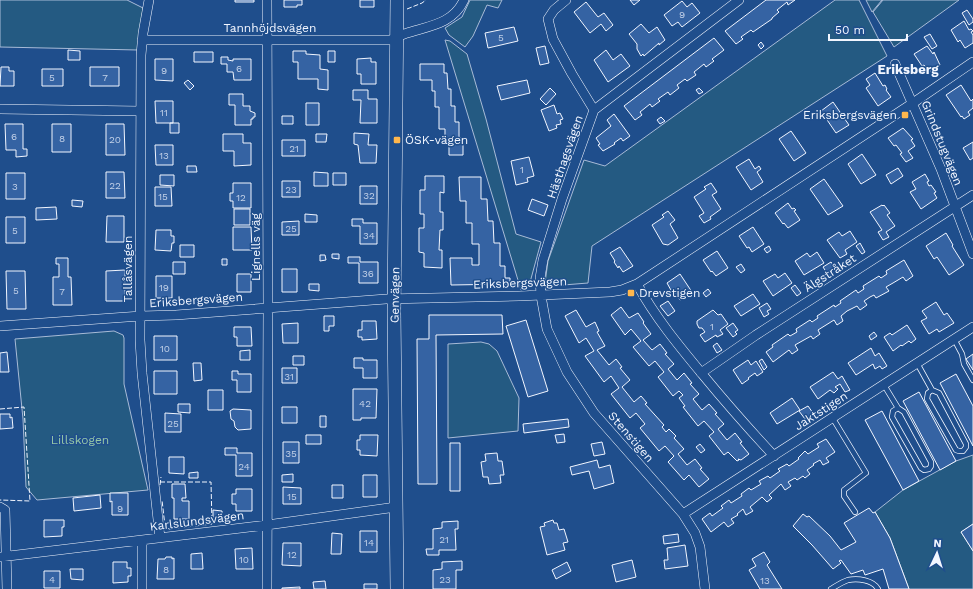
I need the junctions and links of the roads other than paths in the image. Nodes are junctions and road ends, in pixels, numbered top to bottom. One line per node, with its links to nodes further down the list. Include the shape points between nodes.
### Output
1 (149, 0): 8 (street, Tallåsvägen)
2 (266, 0): 9 (street, Lignells väg)
3 (397, 0): 7 (street, Genvägen)
4 (464, 0): 7 (street, via 453,16 443,22)
5 (566, 0): 14 (street, via 548,19 553,39)
6 (740, 0): 14 (street, Hästhagsvägen)
7 (398, 38): 9 (street, Tannhöjdsvägen); 21 (street, Genvägen)
8 (142, 40): 9 (street, Tannhöjdsvägen); 15 (street, Tallåsvägen)
9 (267, 40): 22 (street, Lignells väg)
10 (973, 62): 12 (street, Eriksbergsvägen)
11 (895, 64): 12 (street, Grindstugvägen)
12 (913, 103): 17 (street, Grindstugvägen); 19 (street, Eriksbergsvägen)
13 (0, 109): 15 (street)
14 (594, 110): 20 (street, Hästhagsvägen, via 543,260)
15 (140, 111): 23 (street, Tallåsvägen)
16 (973, 194): 17 (street, Älgstråket)
17 (955, 206): 18 (street, Grindstugvägen); 28 (street, Älgstråket)
18 (973, 254)
19 (637, 284): 20 (street, Eriksbergsvägen, via 610,292); 28 (street, via 666,329)
20 (541, 296): 21 (street, Eriksbergsvägen); 38 (street, Stenstigen, via 547,329 575,385 594,413)
21 (395, 299): 22 (street, Eriksbergsvägen); 35 (street, Genvägen)
22 (268, 307): 23 (street, Eriksbergsvägen); 39 (street, Lignells väg)
23 (141, 316): 24 (street, Eriksbergsvägen); 40 (street, Tallåsvägen, via 142,373)
24 (0, 326)
25 (973, 327): 26 (street, Jaktstigen)
26 (954, 339): 27 (street, Jaktstigen); 29 (lane)
27 (917, 363): 30 (street, Jaktstigen); 31 (lane)
28 (701, 372): 34 (street)
29 (973, 380)
30 (884, 385): 32 (lane); 33 (street, Jaktstigen)
31 (932, 390): 31 (lane, via 928,393 927,399 956,450 963,451 966,444 939,394)
32 (898, 408): 32 (lane, via 893,411 892,417 921,468 929,469 931,462 904,412)
33 (832, 417): 34 (street, Jaktstigen); 37 (lane, via 866,473 844,490 844,496)
34 (774, 456): 38 (street, Jaktstigen)
35 (396, 506): 39 (street, Karlslundsvägen); 46 (street, Genvägen)
36 (0, 507): 42 (street, via 5,510)
37 (855, 512)
38 (683, 514): 47 (street, Stenstigen, via 700,547)
39 (267, 525): 40 (street, Karlslundsvägen); 45 (street, Lignells väg)
40 (160, 538): 41 (street, Karlslundsvägen)
41 (142, 540): 42 (street, Karlslundsvägen); 44 (street)
42 (4, 556): 43 (street)
43 (7, 589)
44 (142, 589)
45 (267, 589)
46 (397, 589)
47 (706, 589)
48 (831, 589): 49 (lane, via 849,580 864,580)
49 (878, 589)

